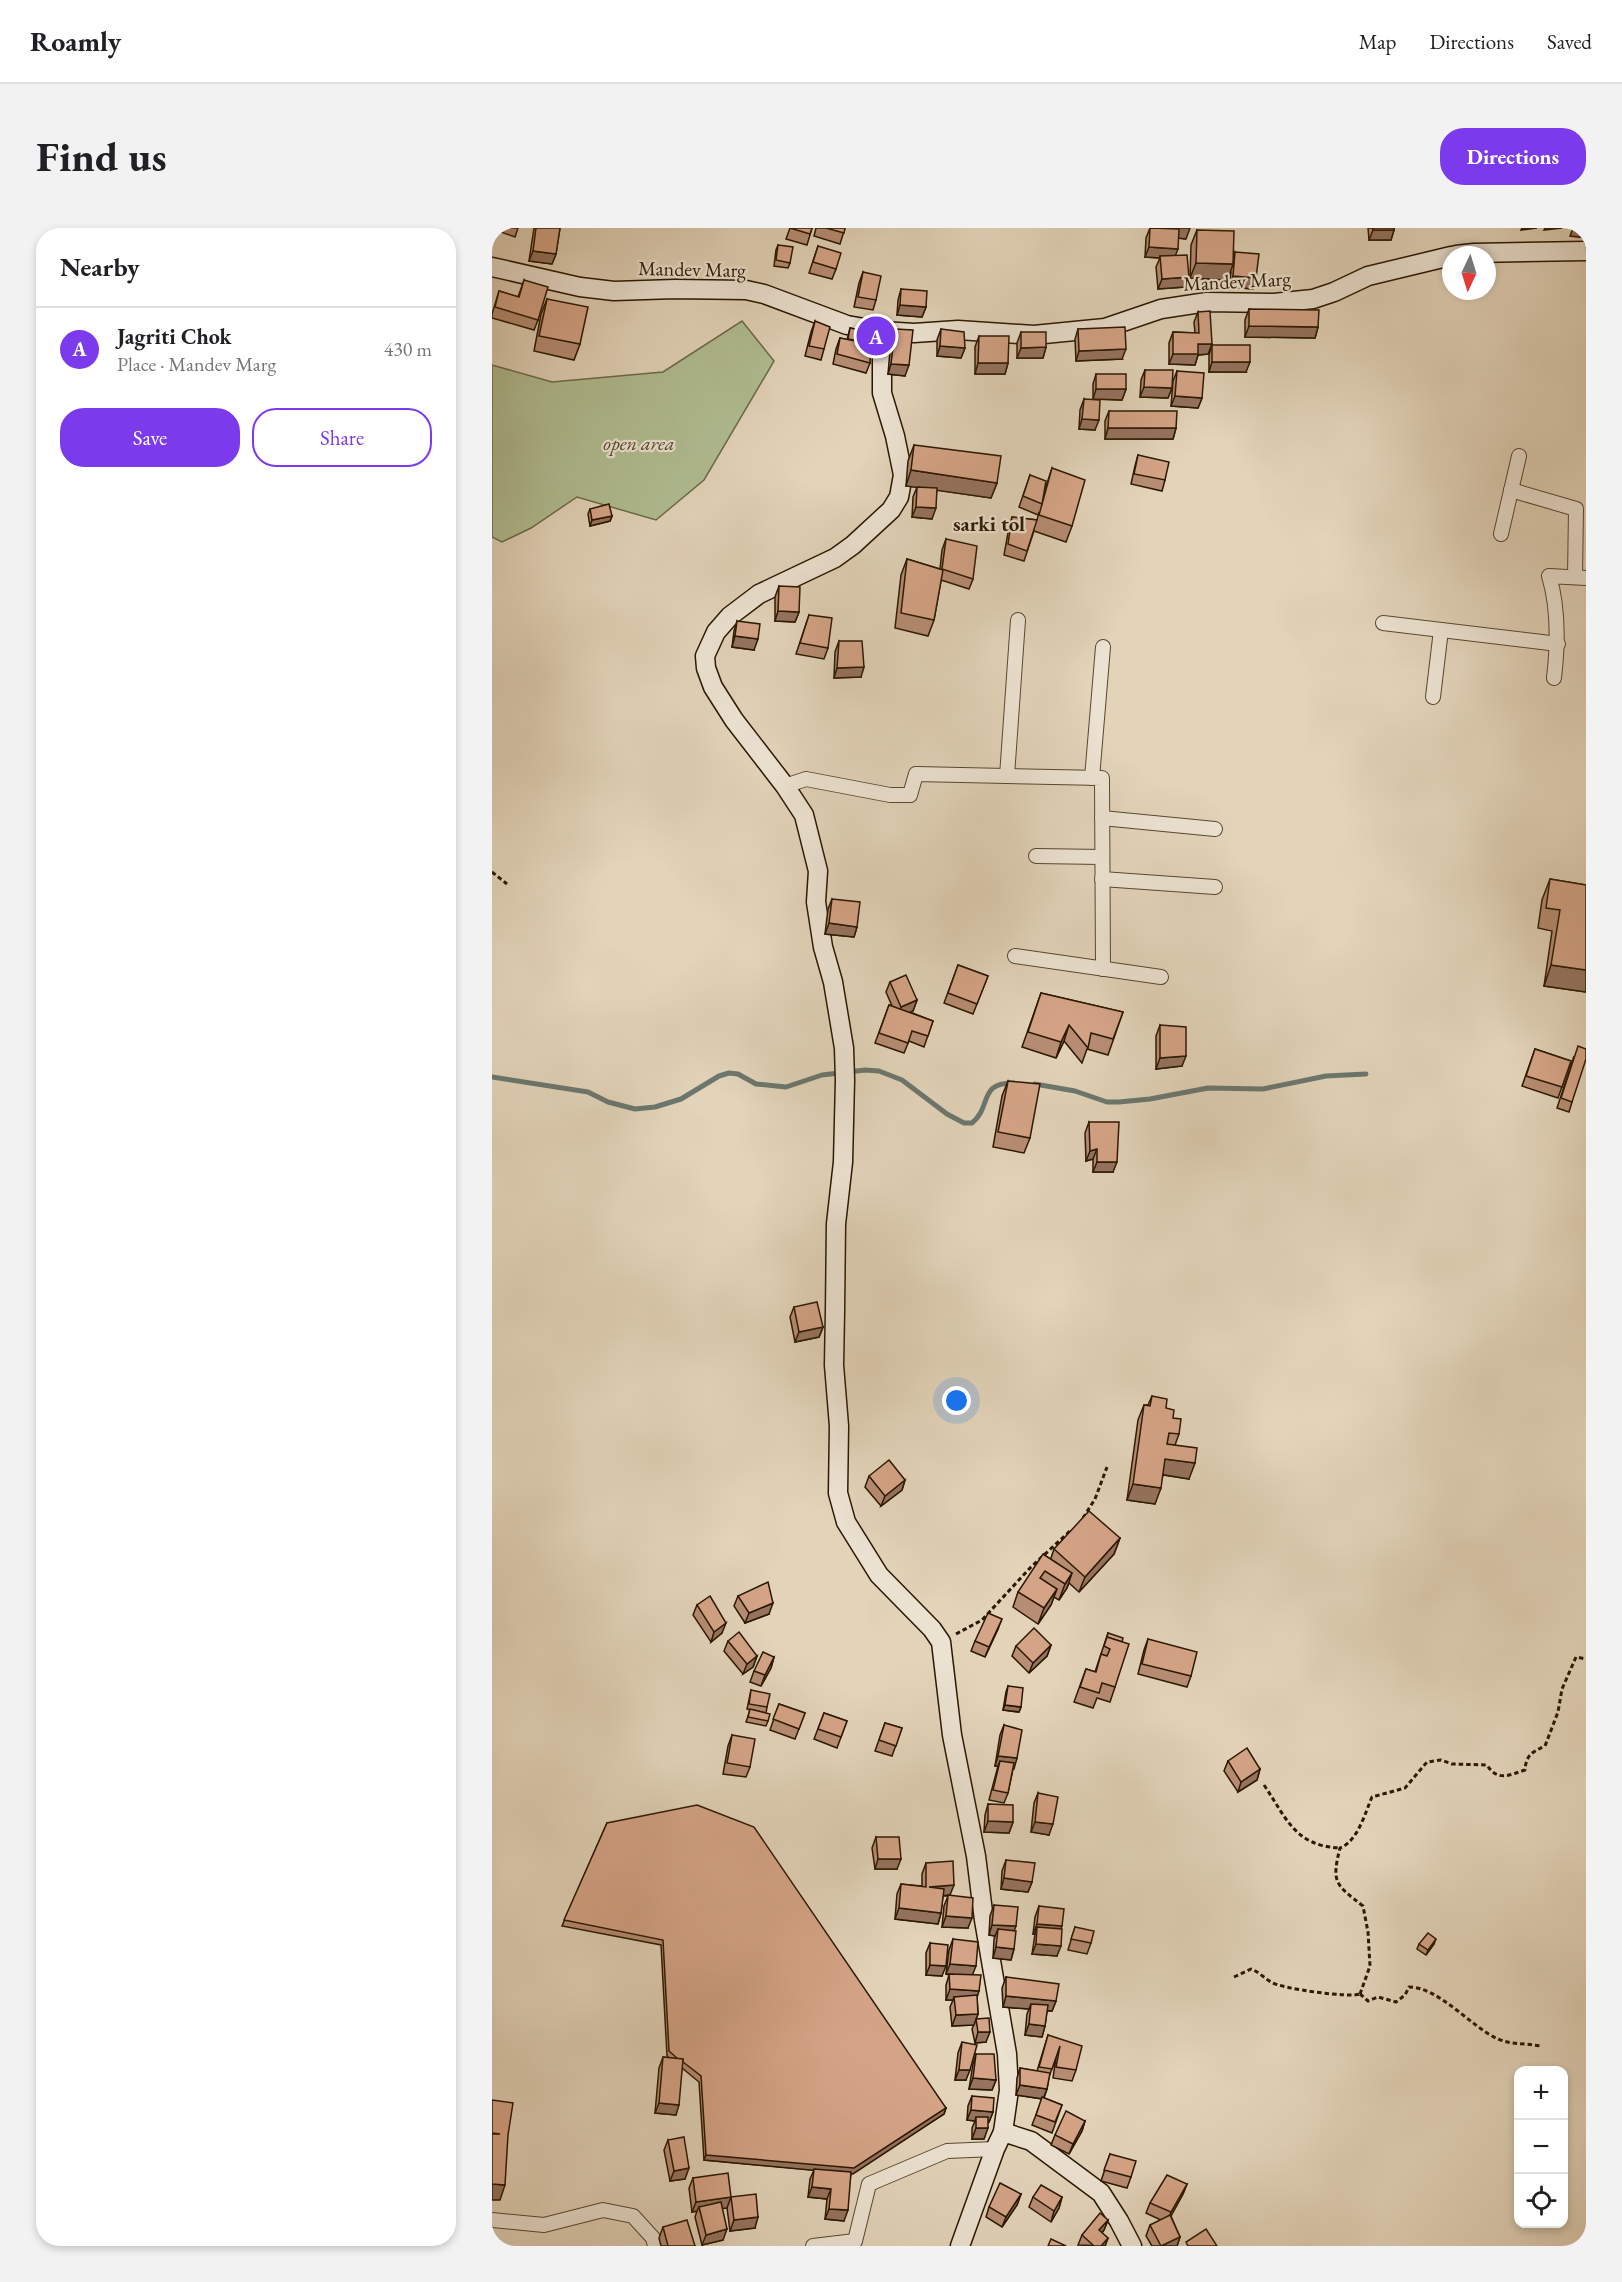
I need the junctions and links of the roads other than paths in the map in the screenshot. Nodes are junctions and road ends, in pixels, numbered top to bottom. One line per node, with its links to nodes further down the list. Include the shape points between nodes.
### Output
1 (1586, 251): 2 (street)
2 (1496, 253)
3 (1442, 258): 5 (street, Mandev Marg, via 1368,276 1313,298 1274,303 1207,302 1161,309 1105,328 1034,334)
4 (492, 267): 5 (street, Mandev Marg, via 614,291 746,290 847,325)
5 (882, 332): 19 (street, via 882,393 903,475 899,497 891,510 835,558 759,594 730,616 716,632 705,656 713,687)
6 (1519, 456): 7 (street)
7 (1511, 490): 8 (street); 9 (street, via 1576,509)
8 (1501, 534)
9 (1580, 578): 13 (street, via 1549,576)
10 (1018, 620): 17 (street)
11 (1383, 623): 12 (street)
12 (1441, 630): 13 (street); 16 (street)
13 (1558, 644): 15 (street)
14 (1103, 647): 18 (street)
15 (1554, 678)
16 (1433, 697)
17 (1007, 776): 18 (street); 19 (street, via 916,774 910,795 890,795 806,779)
18 (1092, 778): 20 (street, via 1102,778)
19 (785, 786): 29 (street, via 804,815 818,871 816,903 844,1048 834,1365 839,1426 838,1493 846,1522 879,1575 941,1642 951,1735 976,1856 1007,2054 1009,2090)
20 (1102, 818): 21 (street); 23 (street)
21 (1215, 829)
22 (1036, 856): 23 (street)
23 (1102, 857): 24 (street)
24 (1102, 879): 25 (street); 27 (street)
25 (1215, 887)
26 (1015, 956): 27 (street)
27 (1103, 969): 28 (street)
28 (1161, 977)
29 (1003, 2132): 30 (street); 35 (street, via 1031,2141 1101,2193)
30 (994, 2149): 33 (street, via 947,2151 869,2184 855,2241); 34 (street)
31 (492, 2220): 32 (street, via 544,2225 603,2210 633,2216 653,2238)
32 (655, 2246)
33 (813, 2246)
34 (960, 2246)
35 (1132, 2246)

